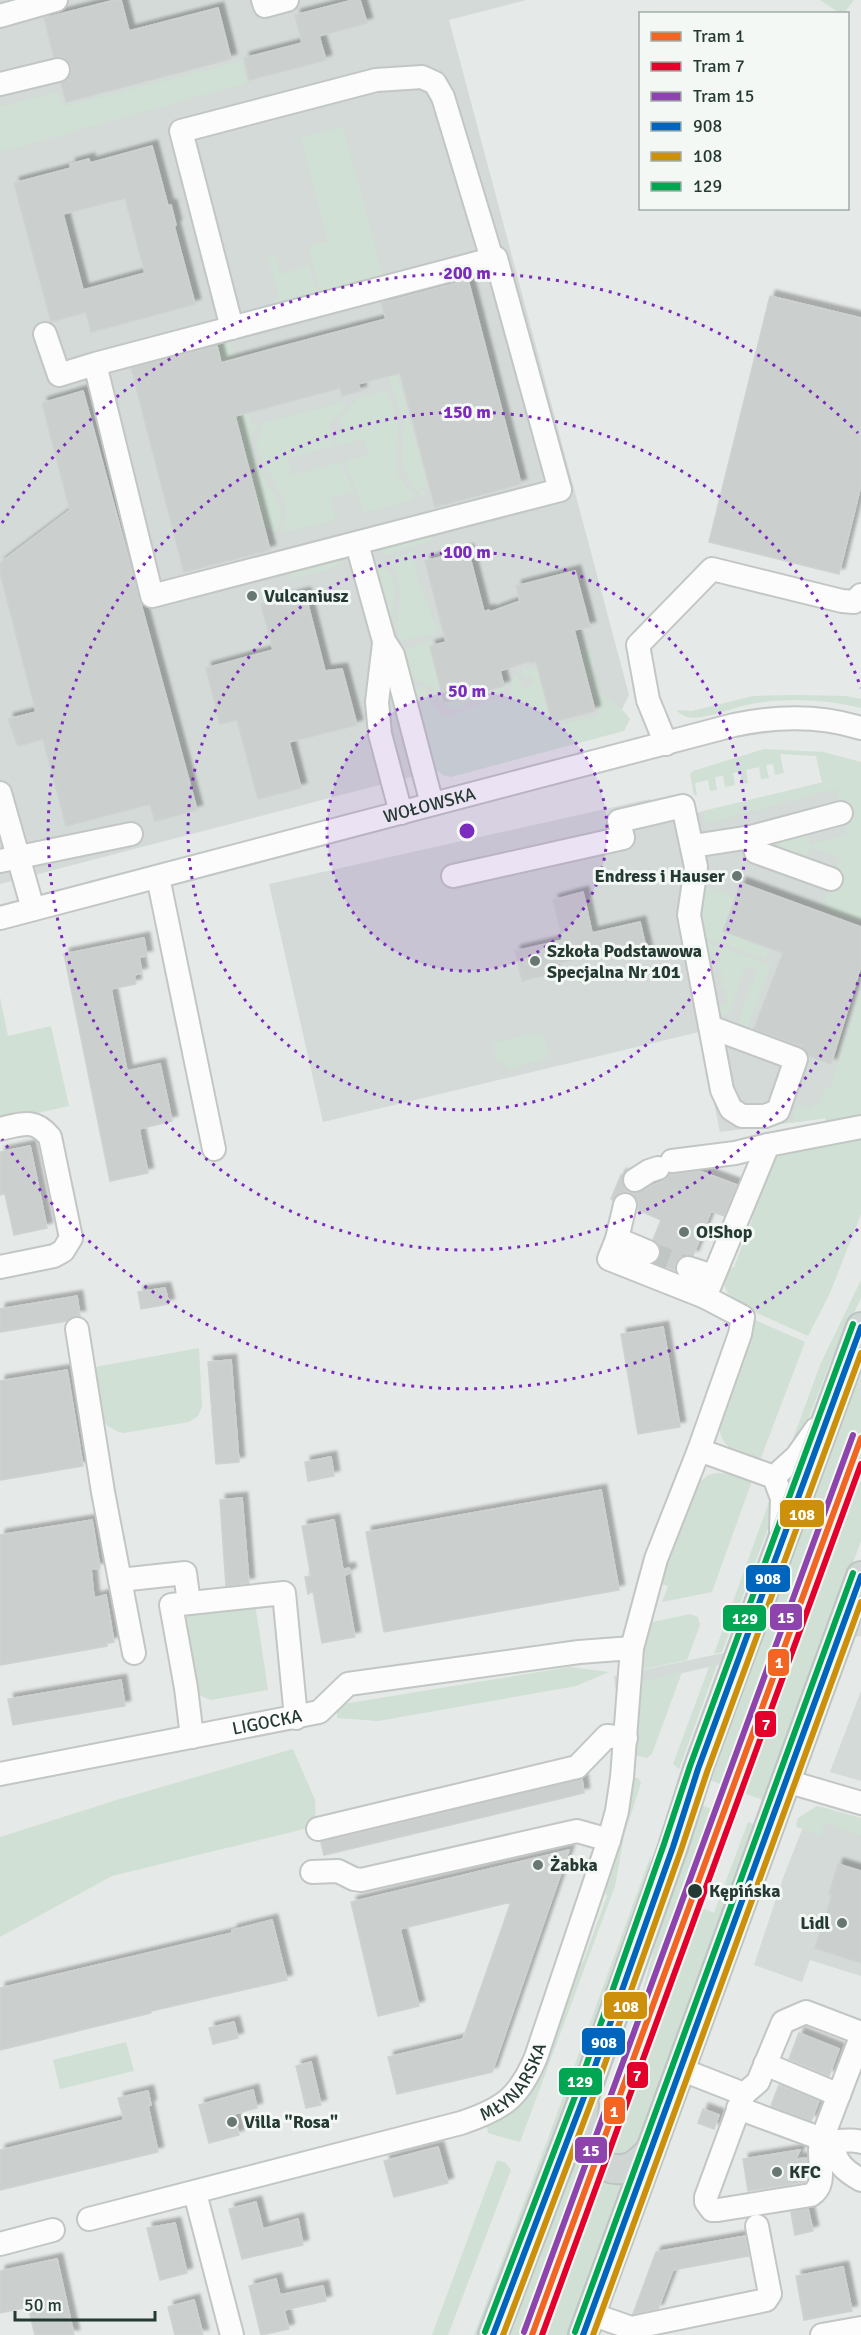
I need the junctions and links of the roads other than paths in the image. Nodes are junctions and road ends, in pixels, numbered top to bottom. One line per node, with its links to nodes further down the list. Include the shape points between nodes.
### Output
1 (56, 0): 4 (street)
2 (263, 0): 3 (street, via 264,6)
3 (287, 0)
4 (0, 16)
5 (58, 70): 6 (street)
6 (0, 84)
7 (492, 259): 8 (street); 8 (street, via 443,97 435,83 422,77 376,80 237,116 181,131); 11 (street, via 496,258 560,490)
8 (232, 328): 10 (street)
9 (45, 334): 10 (street, via 59,375)
10 (95, 364): 11 (street, via 152,596)
11 (357, 544): 13 (street)
12 (861, 595): 15 (street, via 855,602 842,601 712,569 638,645 648,700)
13 (384, 641): 17 (street, via 393,655); 18 (street, via 377,702 380,734)
14 (861, 728): 15 (street, WOŁOWSKA, via 821,720 768,718)
15 (666, 744): 17 (street, WOŁOWSKA)
16 (0, 793): 23 (street)
17 (432, 804): 18 (street, WOŁOWSKA)
18 (401, 813): 24 (street, WOŁOWSKA)
19 (841, 813): 21 (street)
20 (131, 834): 23 (street)
21 (751, 837): 22 (street); 26 (street, via 756,852)
22 (693, 846): 25 (street, via 683,806 619,821 623,838); 29 (street, via 696,867 689,915)
23 (9, 858): 27 (street)
24 (158, 876): 27 (street, WOŁOWSKA); 33 (street)
25 (453, 876)
26 (831, 879)
27 (33, 909): 28 (street, WOŁOWSKA)
28 (0, 918)
29 (710, 1027)
30 (861, 1127): 32 (street)
31 (0, 1129): 38 (street, via 27,1123 41,1127 50,1137 71,1238 63,1251 54,1256)
32 (768, 1145): 34 (street, via 665,1164); 40 (street)
33 (214, 1149)
34 (635, 1180)
35 (625, 1205): 36 (street)
36 (617, 1239): 37 (street); 40 (street, via 609,1259)
37 (648, 1252)
38 (0, 1267)
39 (688, 1268): 40 (street)
40 (709, 1286): 44 (street, MŁYNARSKA, via 743,1317)
41 (861, 1327): 43 (main road)
42 (77, 1329): 48 (street)
43 (830, 1411): 45 (street, via 797,1456); 46 (main road)
44 (699, 1450): 45 (street); 50 (street, MŁYNARSKA, via 656,1559)
45 (774, 1477): 46 (street, via 782,1498)
46 (780, 1544): 65 (main road)
47 (861, 1576): 56 (main road)
48 (120, 1580): 49 (street, via 185,1573); 51 (street)
49 (189, 1603): 52 (street, via 284,1593); 53 (street, via 171,1605)
50 (632, 1648): 52 (street, LIGOCKA, via 348,1684 319,1712); 54 (street, MŁYNARSKA)
51 (134, 1653)
52 (297, 1718): 53 (street, LIGOCKA)
53 (192, 1737): 55 (street, LIGOCKA)
54 (626, 1737): 58 (street, via 607,1736 577,1767); 59 (street, MŁYNARSKA, via 617,1811)
55 (0, 1774)
56 (786, 1781): 57 (street); 63 (main road)
57 (861, 1803)
58 (318, 1829)
59 (609, 1840): 60 (street, via 577,1831 361,1880 338,1871); 71 (street, MŁYNARSKA, via 536,2057 508,2102 461,2123)
60 (312, 1872)
61 (861, 2035): 62 (street, via 806,2012 783,2022); 64 (street)
62 (765, 2064): 64 (street); 66 (street, via 758,2082)
63 (680, 2069): 66 (street); 69 (main road)
64 (839, 2095): 67 (street)
65 (584, 2097): 69 (main road, via 583,2134 589,2153 596,2160 616,2169 628,2168); 79 (main road)
66 (741, 2101): 67 (street); 67 (street, via 706,2197 712,2210 812,2195 821,2181 818,2154)
67 (827, 2141): 68 (street); 70 (street, via 841,2166)
68 (861, 2142)
69 (650, 2151): 76 (main road)
70 (861, 2180)
71 (195, 2193): 72 (street, MŁYNARSKA); 78 (street)
72 (89, 2219)
73 (757, 2226): 76 (street, via 770,2294 766,2300 631,2328)
74 (53, 2230): 75 (street)
75 (0, 2244)
76 (587, 2325)
77 (861, 2328): 80 (street)
78 (232, 2335)
79 (493, 2335)
80 (822, 2335)

